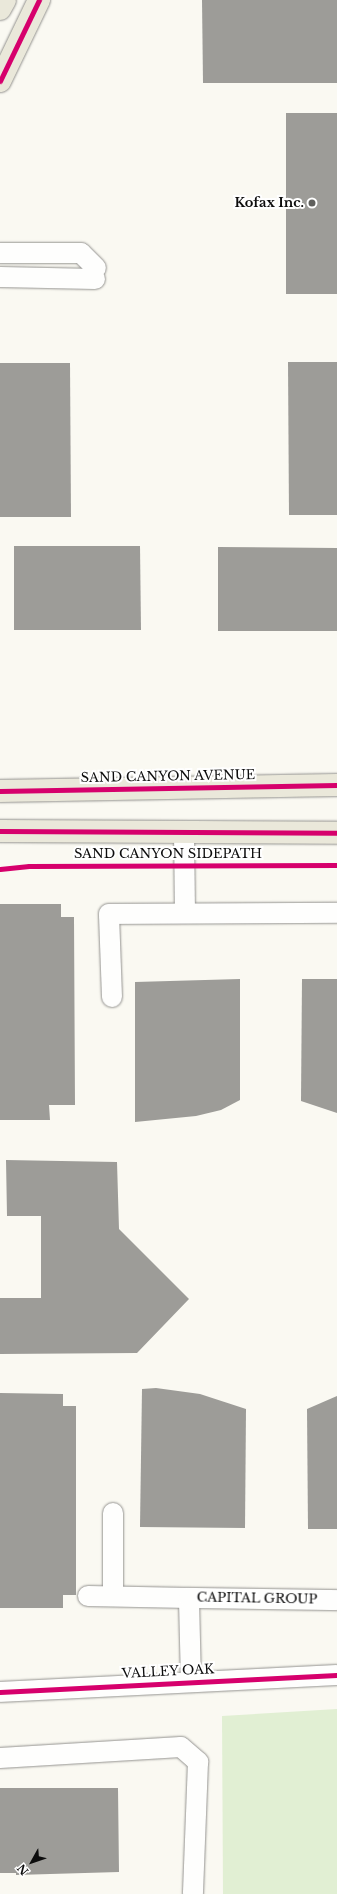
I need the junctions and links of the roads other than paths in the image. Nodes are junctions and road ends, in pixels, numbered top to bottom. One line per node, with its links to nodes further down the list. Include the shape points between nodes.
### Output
1 (5, 0): 3 (main road)
2 (39, 0): 4 (main road)
3 (0, 9)
4 (0, 81)
5 (0, 253): 6 (street, via 81,253 96,273)
6 (0, 277)
7 (337, 785): 8 (main road, SAND CANYON AVENUE)
8 (0, 791)
9 (0, 831): 10 (main road)
10 (184, 832): 11 (main road); 13 (street)
11 (337, 833)
12 (337, 913): 13 (street)
13 (185, 914): 14 (street, via 110,914)
14 (112, 997)
15 (113, 1513): 17 (street)
16 (88, 1596): 17 (street)
17 (113, 1596): 18 (street)
18 (189, 1598): 19 (street, CAPITAL GROUP); 21 (street, CAPITAL GROUP)
19 (337, 1600)
20 (337, 1675): 21 (street, VALLEY OAK)
21 (191, 1682): 22 (street, VALLEY OAK)
22 (0, 1692)
23 (0, 1758): 24 (street, via 181,1747 198,1762)
24 (193, 1894)

